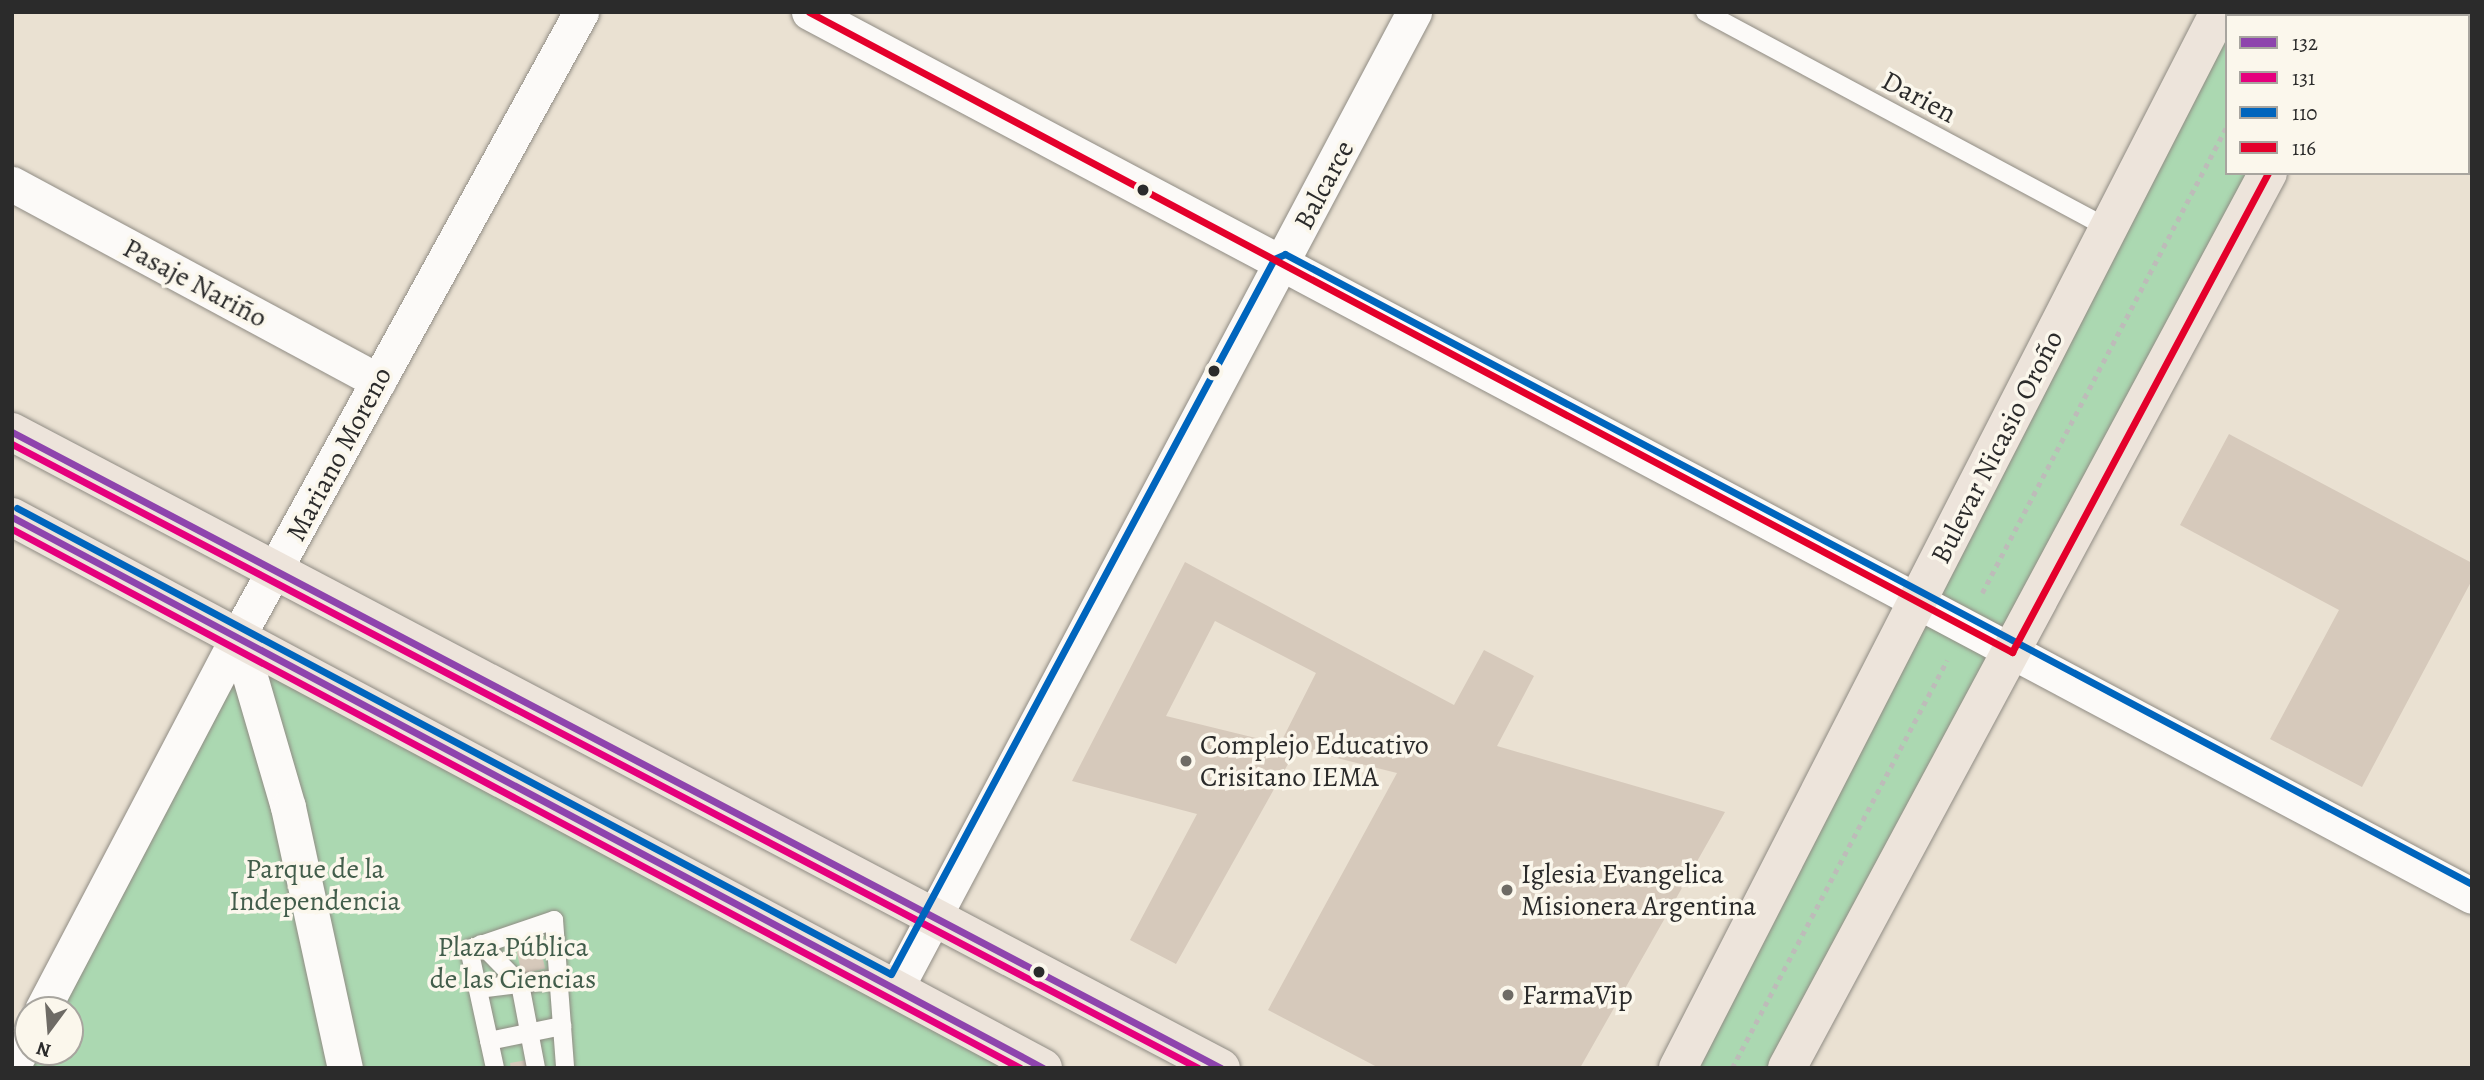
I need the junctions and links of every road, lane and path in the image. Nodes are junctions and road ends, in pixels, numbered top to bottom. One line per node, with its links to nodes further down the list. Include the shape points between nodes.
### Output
1 (582, 12): 10 (street, Mariano Moreno)
2 (809, 12): 9 (street)
3 (1414, 12): 9 (street, Balcarce)
4 (1705, 12): 8 (lane, Darien)
5 (2219, 12): 8 (main road, Bulevar Nicasio Oroño)
6 (2267, 175): 16 (main road)
7 (12, 184): 10 (street, Pasaje Nariño)
8 (2108, 228): 14 (main road, Bulevar Nicasio Oroño)
9 (1283, 264): 14 (street); 18 (street, Balcarce)
10 (378, 382): 13 (street, Mariano Moreno)
11 (12, 432): 13 (main road)
12 (12, 517): 15 (main road)
13 (276, 570): 15 (street, Mariano Moreno); 18 (main road)
14 (1917, 602): 16 (street); 34 (main road, Bulevar Nicasio Oroño)
15 (238, 635): 22 (main road); 24 (street, Mariano Moreno); 28 (street, via 288,807)
16 (2012, 652): 17 (street); 35 (main road)
17 (2472, 896)
18 (931, 916): 22 (street, Balcarce); 33 (main road)
19 (475, 946): 20 (lane, via 554,920); 21 (lane); 23 (lane)
20 (558, 979): 21 (lane); 25 (lane)
21 (520, 984): 23 (lane); 26 (lane)
22 (896, 988): 32 (main road)
23 (478, 989): 27 (lane)
24 (49, 996)
25 (562, 1026): 26 (lane); 31 (lane)
26 (529, 1032): 27 (lane); 30 (lane)
27 (489, 1041): 29 (lane)
28 (345, 1068)
29 (495, 1068)
30 (536, 1068)
31 (565, 1068)
32 (1043, 1068)
33 (1221, 1068)
34 (1678, 1068)
35 (1787, 1068)

